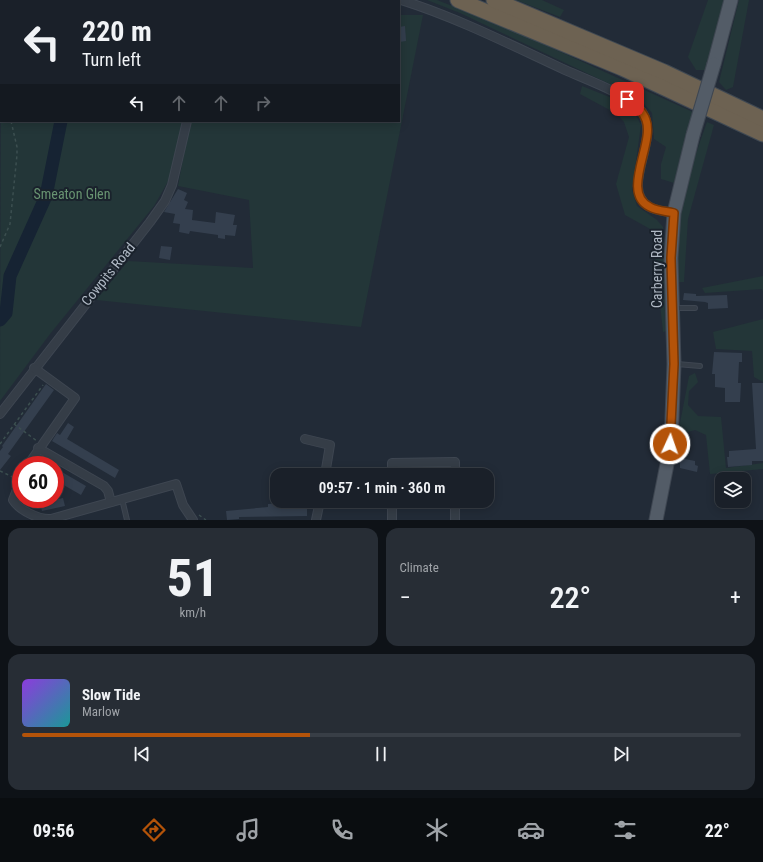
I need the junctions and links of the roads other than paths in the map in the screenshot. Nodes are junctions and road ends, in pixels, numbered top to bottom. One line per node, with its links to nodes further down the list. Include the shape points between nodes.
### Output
1 (401, 0): 8 (street, via 442,13 635,105 646,120 648,129 638,178 639,197 649,207)
2 (458, 0): 7 (highway, via 622,68)
3 (494, 0): 5 (highway, via 664,72)
4 (731, 0): 8 (main road, Carberry Road, bridge)
5 (763, 119)
6 (187, 122): 13 (street, Cowpits Road, via 177,170 165,201)
7 (763, 134)
8 (674, 213): 9 (main road, Carberry Road, via 671,258)
9 (673, 308): 10 (lane); 11 (main road, Carberry Road)
10 (695, 308)
11 (674, 364): 12 (lane); 32 (main road, Carberry Road, via 670,444)
12 (700, 366)
13 (34, 368): 14 (street, Cowpits Road); 16 (street, via 75,398)
14 (0, 414)
15 (305, 439): 18 (street, via 330,445)
16 (40, 446): 17 (street); 22 (street, via 104,486)
17 (34, 456)
18 (326, 468)
19 (392, 468): 20 (street, via 392,463 455,462)
20 (455, 468)
21 (122, 499): 22 (street); 27 (lane); 28 (street, via 176,484 182,505)
22 (111, 502): 23 (street, via 51,519 42,519)
23 (21, 508)
24 (319, 508): 29 (street)
25 (392, 508): 30 (street)
26 (455, 508): 31 (street)
27 (128, 520)
28 (193, 520)
29 (316, 520)
30 (392, 520)
31 (455, 520)
32 (656, 520)

